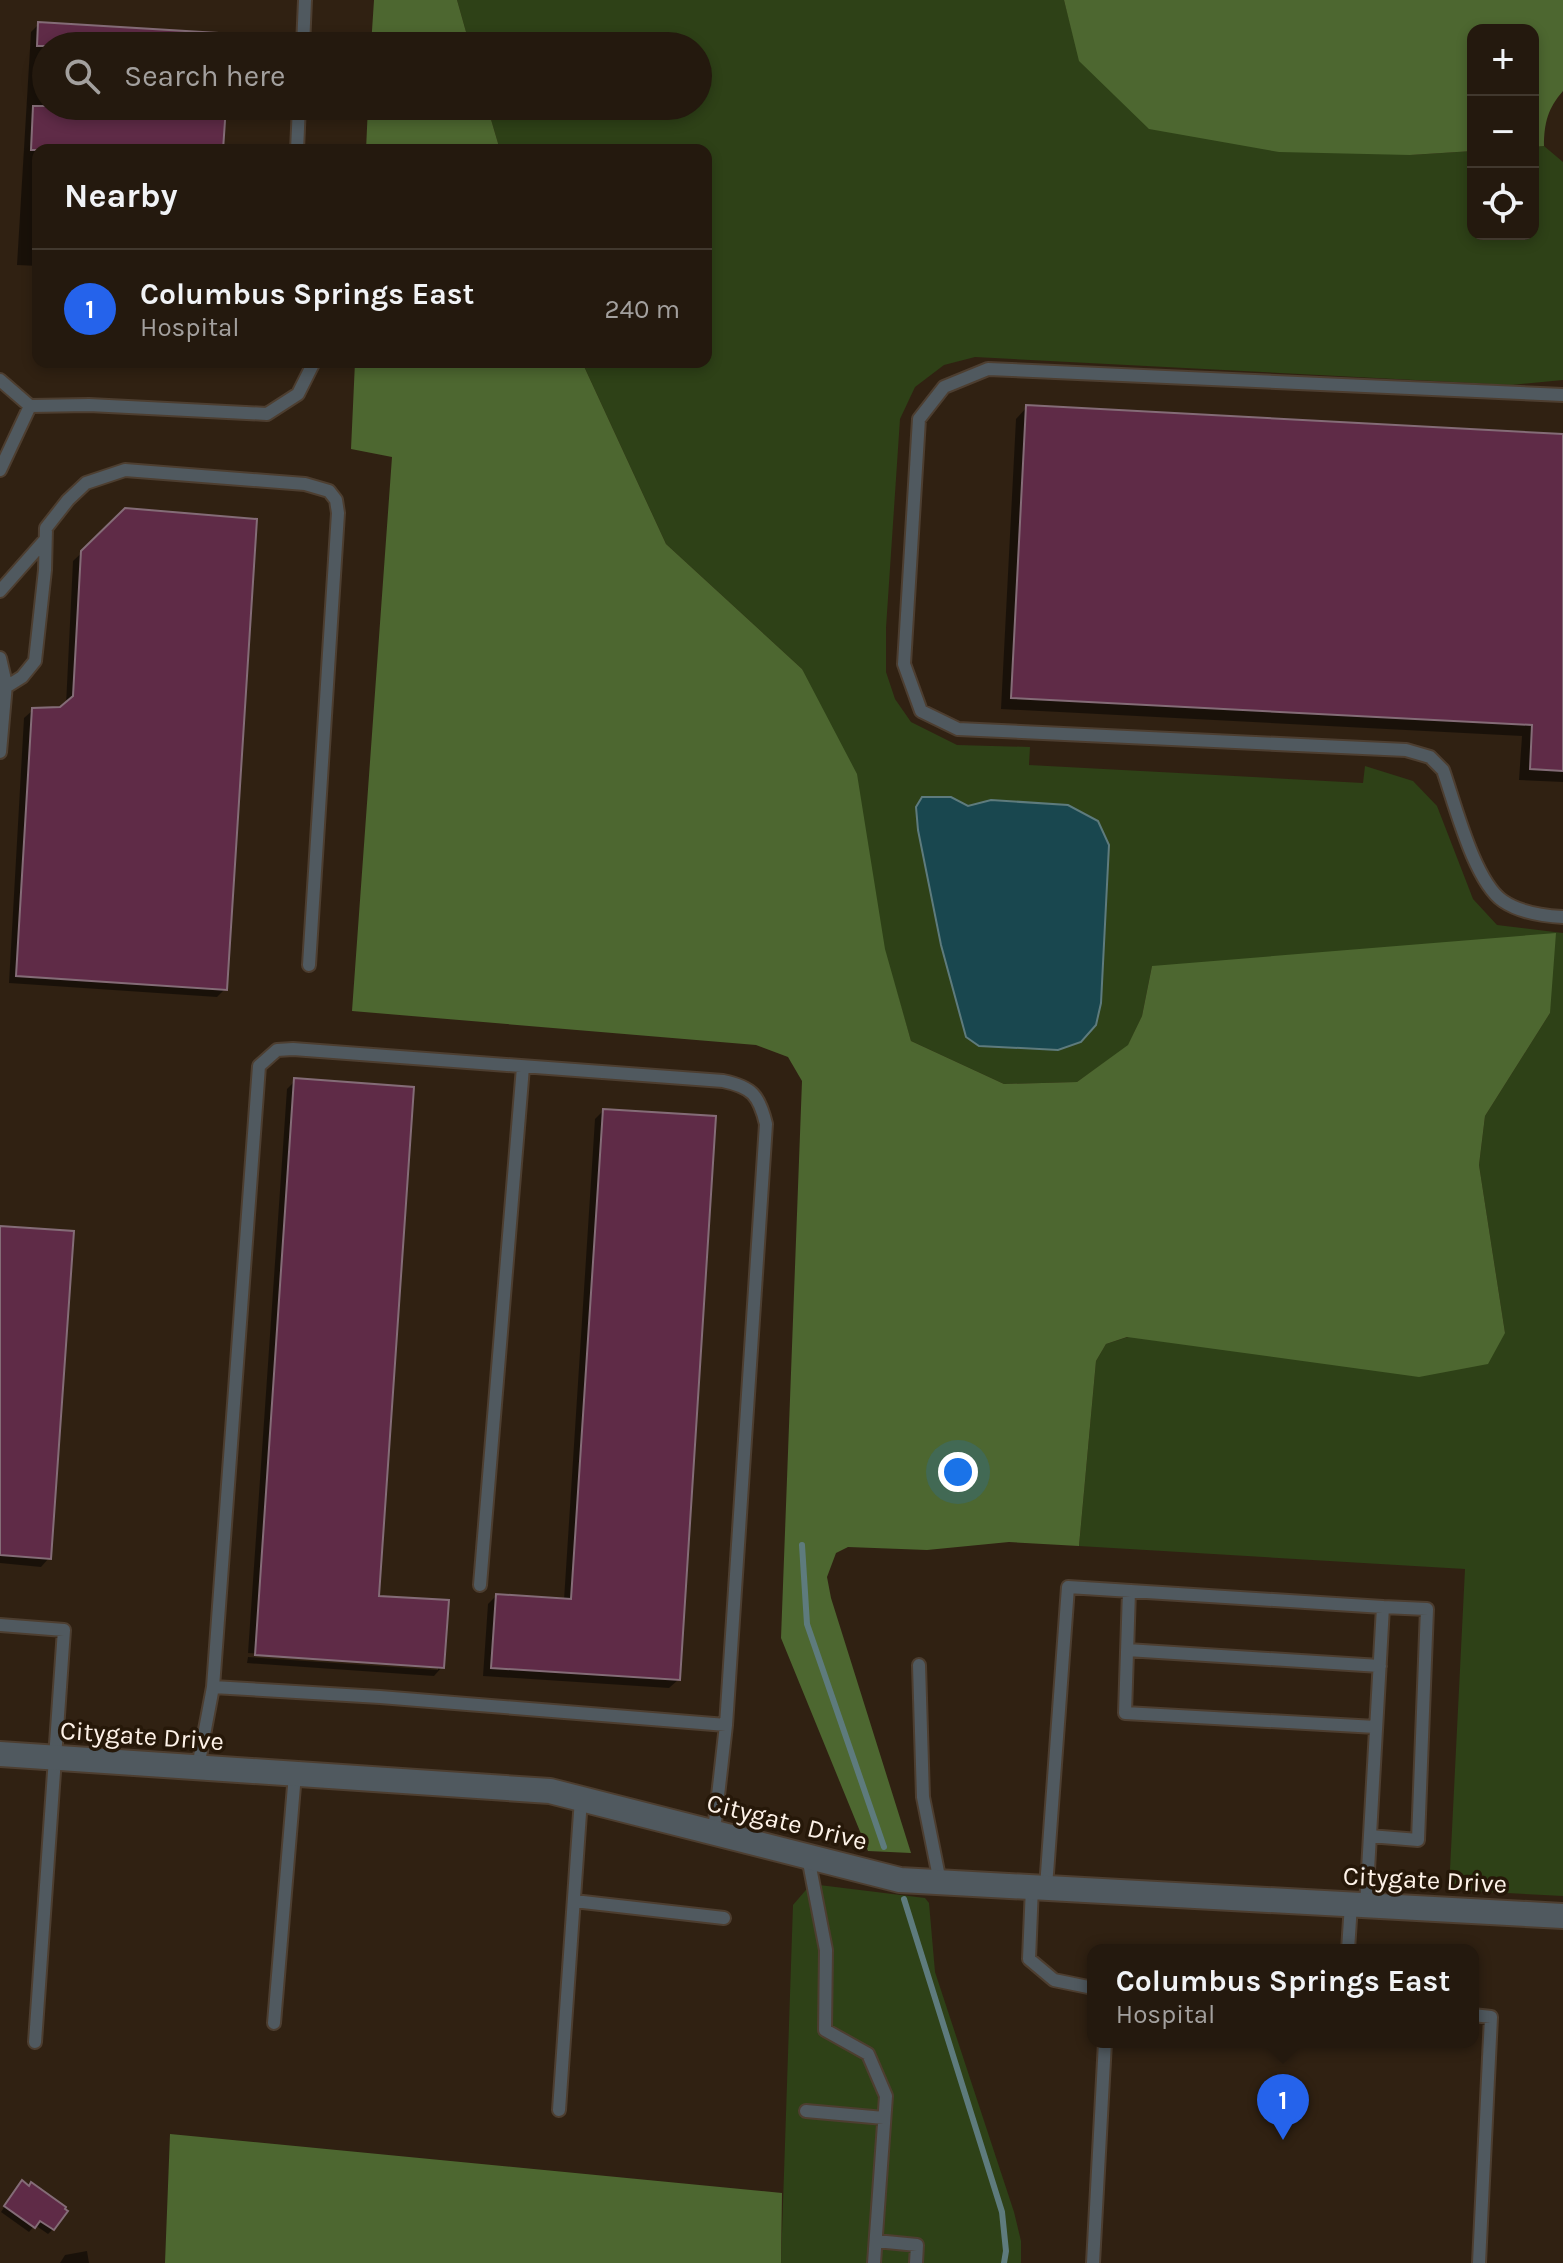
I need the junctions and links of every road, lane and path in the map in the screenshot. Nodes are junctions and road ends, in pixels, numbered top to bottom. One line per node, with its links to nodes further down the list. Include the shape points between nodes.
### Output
1 (305, 0): 2 (lane)
2 (304, 32)
3 (298, 120): 4 (lane)
4 (297, 144)
5 (311, 368): 8 (lane, via 298,394 267,414)
6 (0, 380): 8 (lane)
7 (1563, 395): 15 (lane, via 988,369 944,387 919,419 904,664 921,711 958,729 1406,750 1430,757 1443,770 1481,875 1503,901 1543,916)
8 (30, 406): 9 (lane)
9 (0, 470)
10 (45, 540): 11 (lane); 13 (lane, via 35,661); 16 (lane, via 46,528 86,483 125,470 305,484 329,491 336,500)
11 (0, 591)
12 (0, 658): 13 (lane)
13 (6, 687): 14 (lane)
14 (0, 752)
15 (1563, 917)
16 (309, 965)
17 (523, 1067): 18 (lane); 25 (lane, via 293,1049 277,1050 259,1066); 26 (lane, via 723,1081 742,1085 762,1108 766,1124)
18 (480, 1585)
19 (1129, 1591): 20 (lane); 22 (lane); 37 (lane, via 1068,1587)
20 (1383, 1607): 24 (lane); 34 (lane, via 1427,1609 1418,1840)
21 (0, 1625): 29 (lane, via 64,1630)
22 (1127, 1650): 24 (lane); 27 (lane, via 1125,1713)
23 (919, 1665): 36 (lane, via 923,1797)
24 (1380, 1666): 27 (lane)
25 (213, 1687): 26 (lane); 30 (lane)
26 (726, 1725): 33 (lane)
27 (1376, 1727): 34 (lane)
28 (0, 1754): 29 (street, Citygate Drive)
29 (55, 1758): 30 (street, Citygate Drive); 46 (lane)
30 (198, 1767): 31 (street, Citygate Drive)
31 (295, 1774): 32 (street, Citygate Drive, via 550,1791); 45 (lane)
32 (581, 1799): 33 (street, Citygate Drive); 38 (lane)
33 (714, 1831): 35 (street, Citygate Drive)
34 (1370, 1836): 39 (lane)
35 (808, 1856): 36 (street, Citygate Drive, via 900,1880); 50 (lane, via 826,1950 825,2030 868,2054 886,2096)
36 (940, 1882): 37 (street, Citygate Drive)
37 (1039, 1887): 39 (street, Citygate Drive); 43 (lane, via 1029,1959 1054,1980)
38 (574, 1901): 41 (lane); 48 (lane)
39 (1358, 1905): 40 (street, Citygate Drive); 42 (lane)
40 (1563, 1916)
41 (724, 1918)
42 (1349, 1944)
43 (1087, 1987)
44 (1479, 2016): 55 (lane, via 1491,2017)
45 (274, 2023)
46 (35, 2042)
47 (1105, 2048): 54 (lane)
48 (559, 2110)
49 (806, 2111): 50 (lane)
50 (884, 2118): 51 (lane)
51 (876, 2241): 52 (lane); 53 (lane, via 917,2245)
52 (874, 2263)
53 (916, 2263)
54 (1093, 2263)
55 (1479, 2263)

